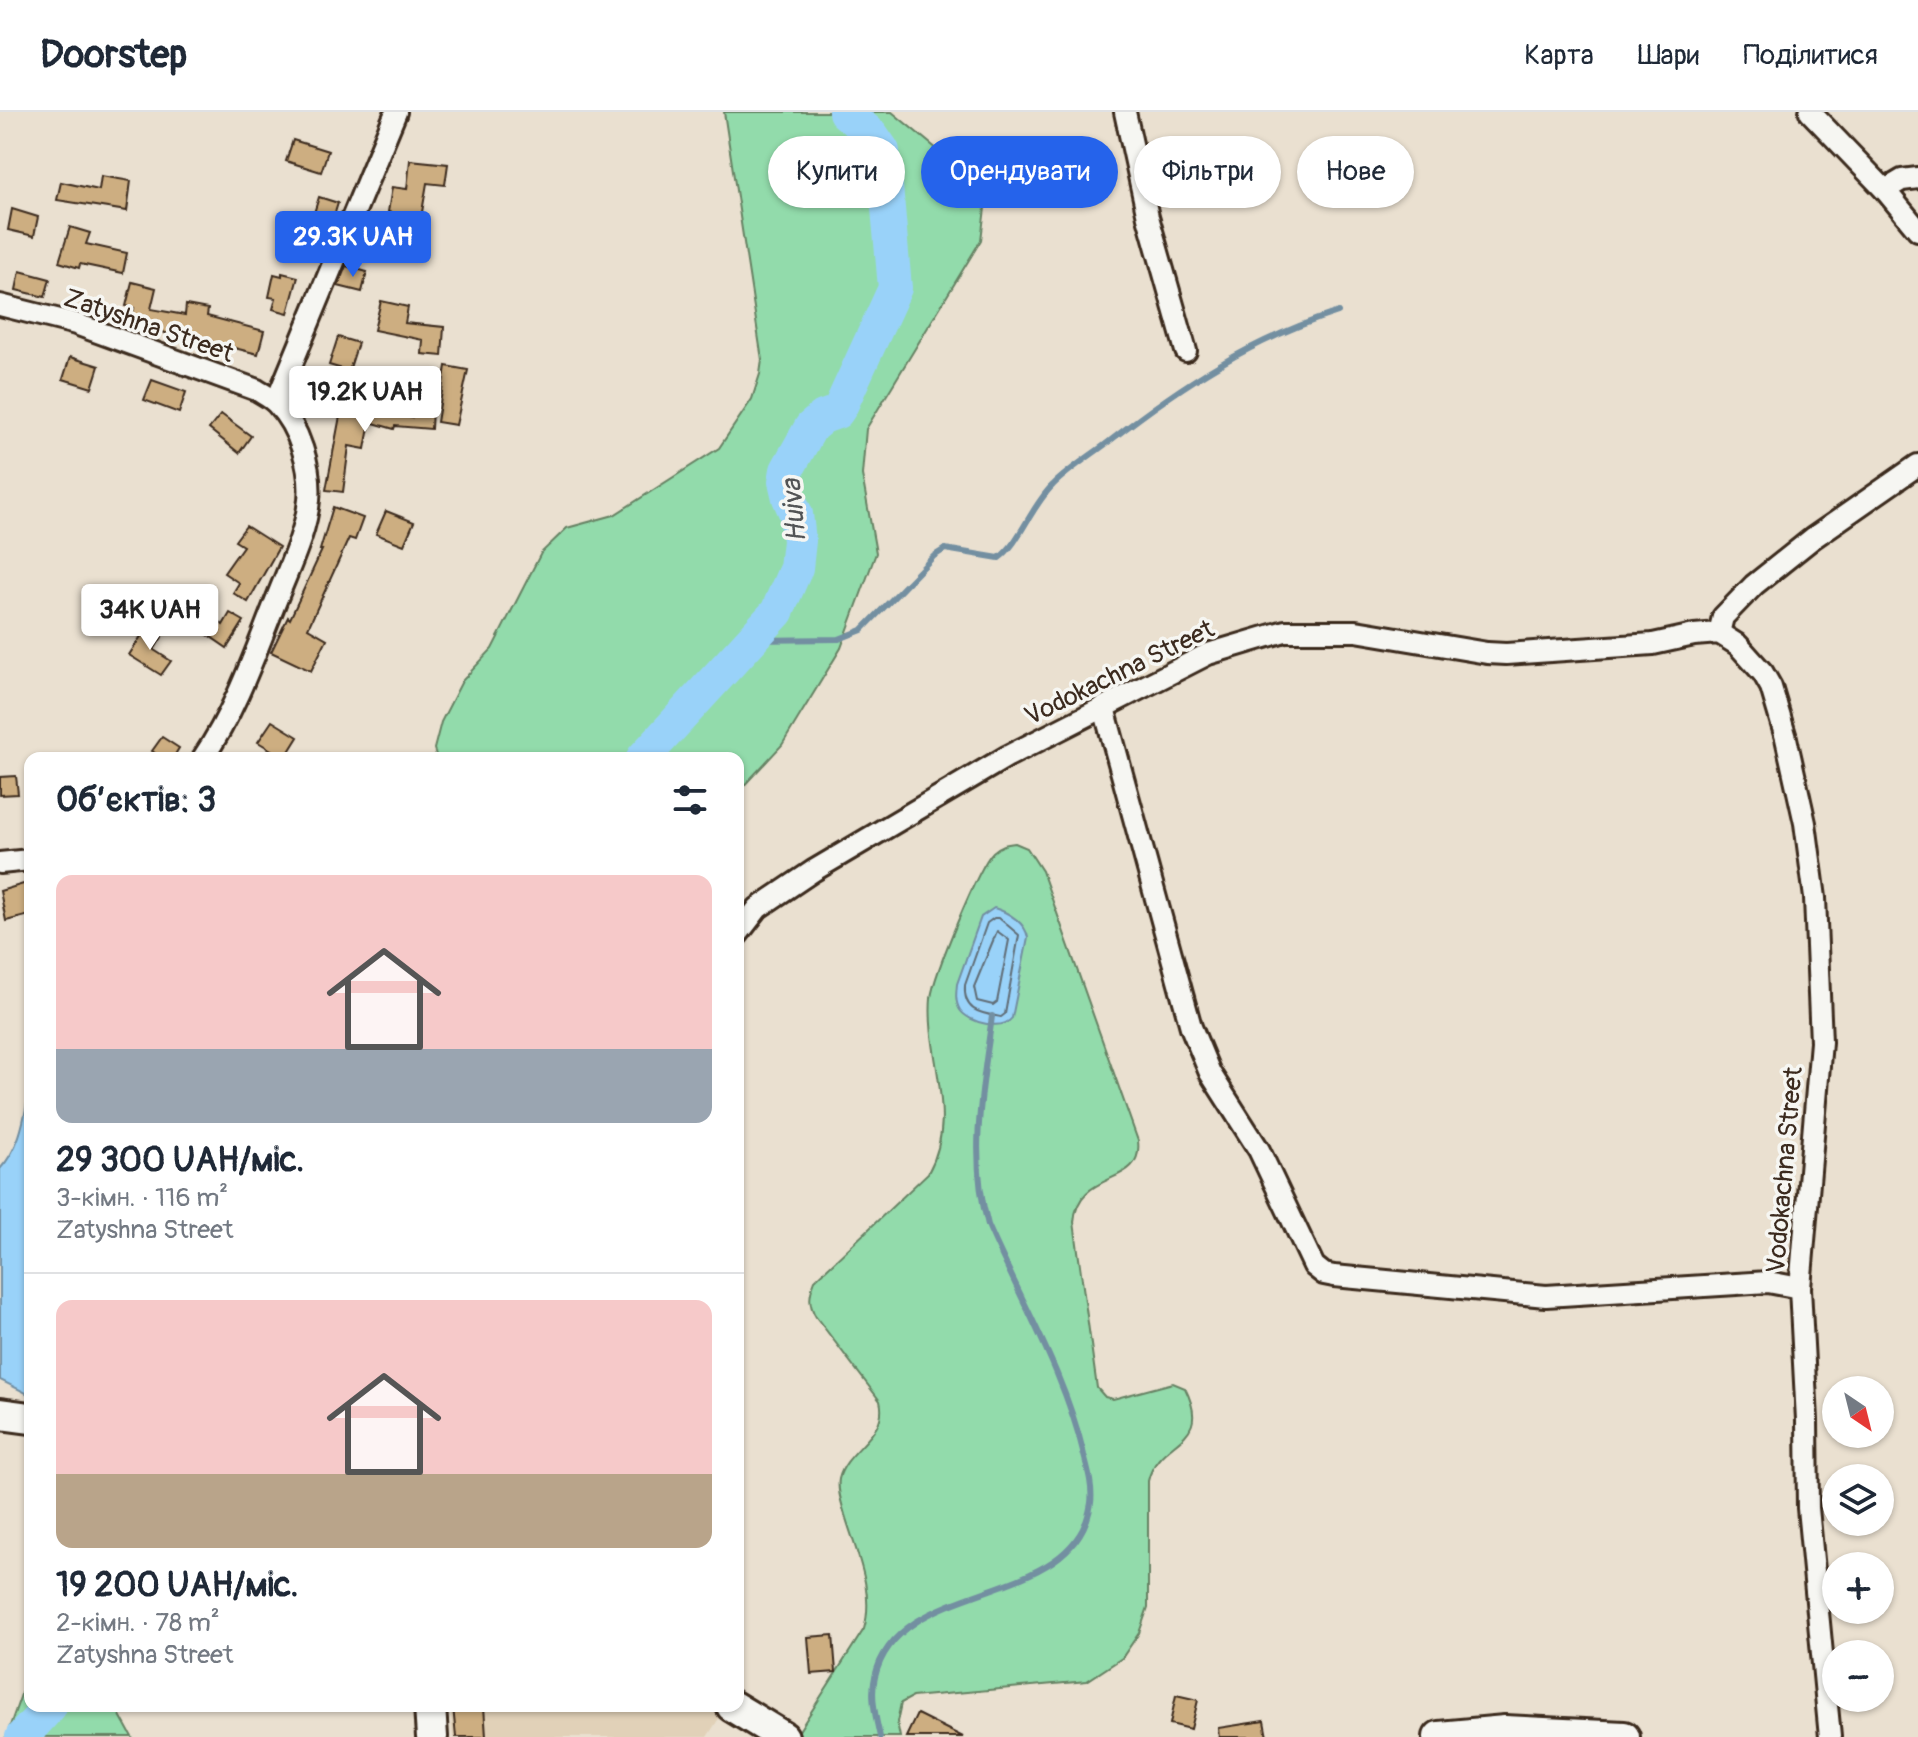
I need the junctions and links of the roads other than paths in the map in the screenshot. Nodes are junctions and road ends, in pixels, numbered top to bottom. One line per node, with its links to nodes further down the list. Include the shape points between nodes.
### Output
1 (396, 112): 9 (street)
2 (1125, 112): 8 (street)
3 (1810, 112): 5 (street)
4 (1918, 178): 5 (street)
5 (1885, 190): 6 (street)
6 (1918, 230)
7 (0, 305): 9 (street, Zatyshna Street, via 76,324 257,390)
8 (1186, 351)
9 (276, 402): 13 (street, via 301,446 309,501 237,700)
10 (1918, 465): 11 (street, via 1754,585 1723,617)
11 (1719, 633): 12 (street, Vodokachna Street, via 1641,645 1506,654 1356,631 1285,631 1208,654); 17 (street, Vodokachna Street, via 1745,652 1771,687 1813,873 1821,1042)
12 (1104, 708): 16 (street, Vodokachna Street, via 1008,756 813,871 758,908); 17 (street, via 1191,1027 1210,1073 1259,1150 1314,1266 1334,1276 1546,1296 1768,1282)
13 (207, 752)
14 (24, 861): 15 (street)
15 (0, 863)
16 (744, 926)
17 (1800, 1288): 26 (street, Vodokachna Street, via 1808,1508)
18 (0, 1414): 19 (street)
19 (24, 1417)
20 (430, 1712): 22 (street)
21 (742, 1712): 23 (street)
22 (432, 1737)
23 (783, 1737)
24 (1439, 1737): 25 (street, via 1505,1731)
25 (1624, 1737)
26 (1830, 1737)

